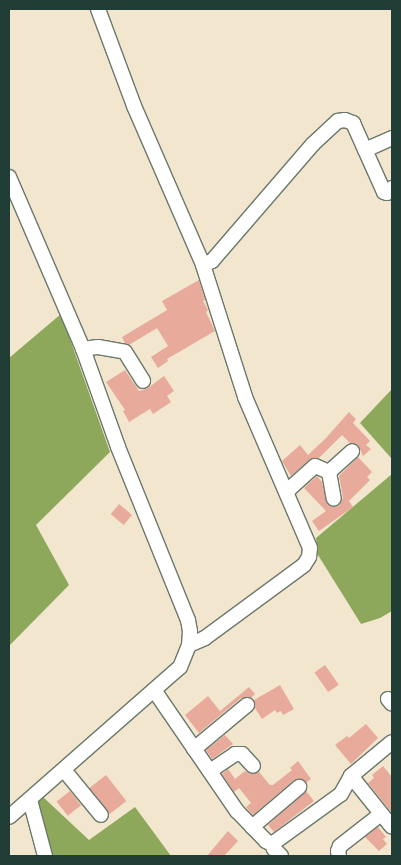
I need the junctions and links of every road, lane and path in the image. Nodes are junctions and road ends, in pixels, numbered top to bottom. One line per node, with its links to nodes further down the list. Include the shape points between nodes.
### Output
1 (98, 9): 6 (street, via 134,106)
2 (392, 138): 3 (street)
3 (365, 150): 5 (street, via 384,192); 6 (street, via 353,122 345,120 328,128 212,261)
4 (9, 180): 7 (street)
5 (392, 188)
6 (203, 265): 11 (street, via 246,397)
7 (83, 349): 8 (street, via 107,348 125,352); 13 (street, via 118,447 188,620)
8 (143, 381)
9 (352, 451): 10 (street)
10 (329, 472): 11 (street, via 315,466); 12 (street)
11 (286, 492): 13 (street, via 310,548 304,565 206,638)
12 (334, 500)
13 (189, 645): 14 (street, via 180,667)
14 (154, 690): 17 (street); 19 (street)
15 (247, 705): 17 (street)
16 (392, 742): 21 (street)
17 (194, 748): 20 (street)
18 (253, 766): 20 (street, via 242,754 235,754)
19 (64, 770): 23 (street); 25 (street)
20 (210, 771): 27 (street, via 237,812)
21 (351, 776): 24 (street); 29 (street, via 341,794)
22 (299, 787): 27 (street)
23 (30, 800): 26 (street); 30 (street)
24 (382, 814): 28 (street); 32 (street, via 340,846)
25 (100, 815)
26 (9, 817)
27 (252, 827): 29 (street)
28 (392, 827)
29 (272, 844): 31 (street)
30 (44, 856)
31 (281, 856)
32 (339, 856)

